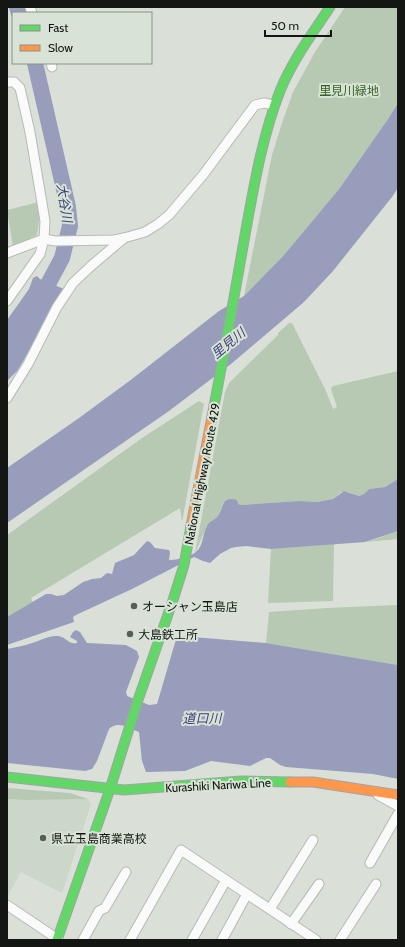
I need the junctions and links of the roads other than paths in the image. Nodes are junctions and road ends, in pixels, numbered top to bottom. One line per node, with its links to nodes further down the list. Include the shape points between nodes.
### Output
1 (330, 7): 3 (main road, National Highway Route 429, via 304,46)
2 (7, 82): 4 (street, via 14,82 20,88 41,188)
3 (274, 105): 5 (street, via 255,105 169,215 145,232); 10 (main road, National Highway Route 429, via 261,150 184,565)
4 (44, 238): 5 (street); 6 (street); 7 (street, via 40,254)
5 (124, 238): 8 (street, via 73,283)
6 (7, 253)
7 (7, 301)
8 (7, 398)
9 (7, 777): 10 (main road, Kurashiki Nariwa Line)
10 (110, 789): 11 (main road, Kurashiki Nariwa Line, via 241,781 313,782); 25 (main road, National Highway Route 429)
11 (370, 790): 12 (main road, Kurashiki Nariwa Line); 13 (street)
12 (398, 795)
13 (398, 806)
14 (398, 814): 16 (street)
15 (313, 840): 23 (street)
16 (370, 864)
17 (126, 872): 26 (street)
18 (226, 880): 21 (street); 27 (street, via 181,850); 28 (street)
19 (319, 884): 24 (street)
20 (376, 884): 31 (street)
21 (247, 894): 23 (street); 29 (street)
22 (7, 905): 25 (street)
23 (270, 909): 24 (street)
24 (292, 924): 30 (street)
25 (58, 939)
26 (83, 940)
27 (130, 940)
28 (192, 940)
29 (222, 940)
30 (316, 940)
31 (340, 940)

